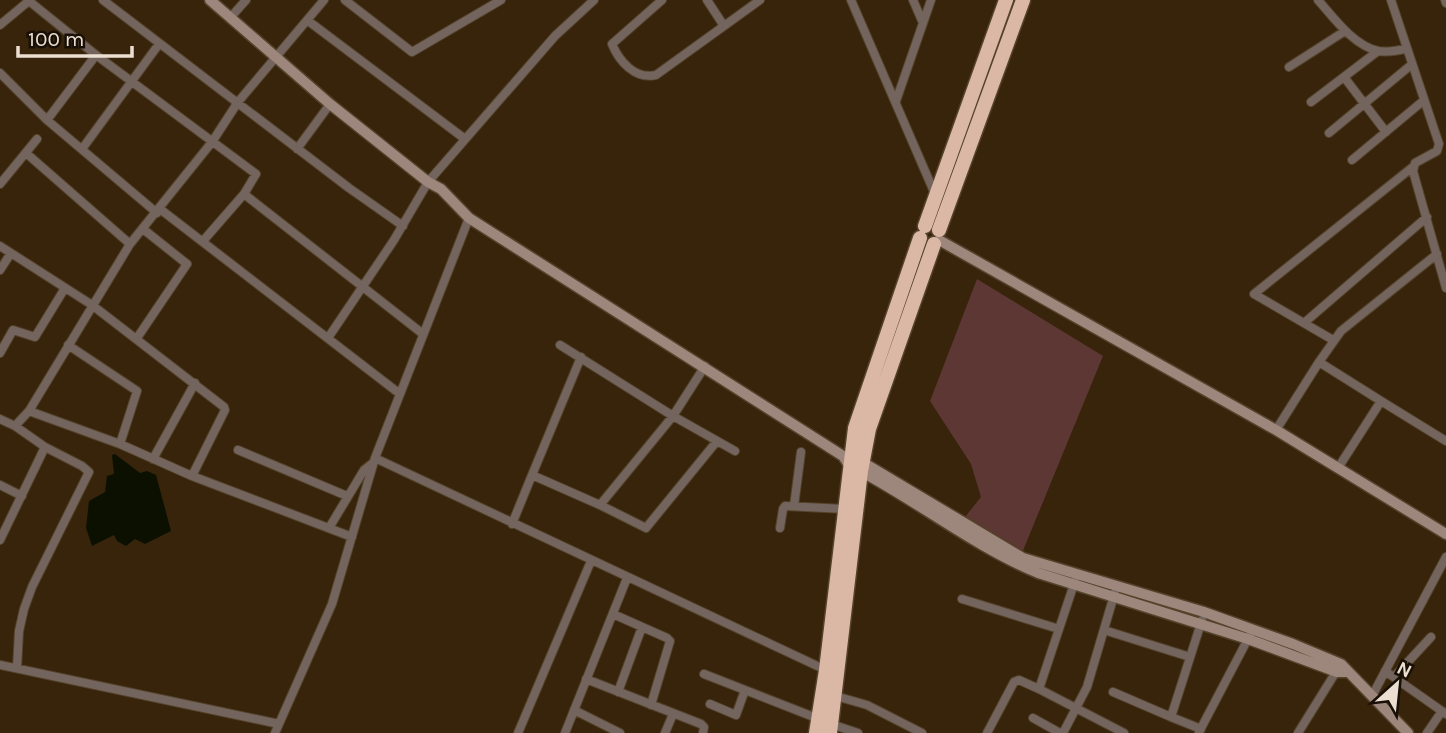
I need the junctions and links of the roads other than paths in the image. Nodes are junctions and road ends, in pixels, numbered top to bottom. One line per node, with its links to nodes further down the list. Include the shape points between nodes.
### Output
1 (30, 0): 22 (street); 30 (street)
2 (103, 0): 27 (street)
3 (210, 0): 20 (street)
4 (246, 0): 20 (street)
5 (324, 0): 23 (street)
6 (345, 0): 7 (street, via 413,52)
7 (500, 0)
8 (594, 0): 47 (street, via 555,36)
9 (662, 0): 25 (street, via 612,44 636,74 656,75)
10 (707, 0): 25 (street)
11 (761, 0): 25 (street)
12 (851, 0): 37 (street)
13 (913, 0): 24 (street)
14 (931, 0): 24 (street)
15 (1006, 0): 59 (highway)
16 (1023, 0): 61 (highway)
17 (1318, 0): 21 (street)
18 (1329, 0): 21 (street)
19 (1391, 0): 28 (street)
20 (230, 18): 31 (street)
21 (1333, 18): 26 (street)
22 (2, 19)
23 (307, 20): 31 (street); 47 (street)
24 (923, 23): 37 (street)
25 (724, 26)
26 (1345, 31): 29 (street); 33 (street)
27 (159, 44): 36 (street); 39 (street)
28 (1406, 49): 29 (street); 32 (street)
29 (1378, 51): 35 (street)
30 (96, 55): 36 (street); 43 (street)
31 (276, 55): 39 (street); 41 (street)
32 (1411, 65): 38 (street); 42 (street)
33 (1289, 67)
34 (0, 74): 43 (street)
35 (1343, 77): 40 (street); 42 (street)
36 (131, 81): 48 (street); 50 (street)
37 (896, 101): 59 (street)
38 (1423, 101): 45 (street); 49 (street)
39 (238, 102): 48 (street); 51 (street)
40 (1311, 102)
41 (330, 104): 51 (street); 56 (street)
42 (1364, 104): 44 (street); 45 (street)
43 (47, 120): 50 (street)
44 (1329, 132)
45 (1385, 132): 54 (street)
46 (37, 139): 52 (street)
47 (465, 139): 56 (street)
48 (212, 142): 58 (street, via 256,174); 60 (street)
49 (1439, 148): 53 (street); 55 (street)
50 (82, 149): 60 (street)
51 (297, 149): 64 (street)
52 (26, 153): 57 (street); 68 (street)
53 (1446, 155)
54 (1352, 160)
55 (1413, 166): 62 (street); 77 (street, via 1254,294)
56 (428, 182): 63 (street); 64 (street)
57 (0, 184)
58 (244, 194): 67 (street); 75 (street)
59 (936, 195): 61 (street); 66 (highway)
60 (158, 211): 65 (street); 67 (street)
61 (946, 211): 66 (highway)
62 (1427, 217): 71 (street); 77 (street)
63 (469, 218): 78 (street); 87 (street)
64 (403, 226): 75 (street)
65 (143, 229): 68 (street); 79 (street, via 187,264)
66 (931, 236): 95 (street); 105 (highway, via 855,428)
67 (203, 241): 80 (street)
68 (130, 244): 76 (street)
69 (0, 246): 70 (street)
70 (11, 253): 72 (street); 73 (street)
71 (1437, 254): 74 (street); 81 (street)
72 (0, 270)
73 (65, 288): 76 (street); 84 (street, via 36,336 13,330)
74 (1446, 288)
75 (362, 289): 78 (street); 80 (street)
76 (92, 305): 79 (street); 82 (street)
77 (1304, 323): 81 (street)
78 (423, 334): 89 (street)
79 (137, 338): 88 (street)
80 (328, 338): 89 (street)
81 (1333, 340): 86 (street)
82 (68, 345): 91 (street); 98 (street, via 137,391)
83 (560, 345): 85 (street)
84 (0, 353)
85 (581, 357): 92 (street); 108 (street)
86 (1319, 362): 90 (street); 95 (street)
87 (705, 366): 92 (street); 105 (street)
88 (195, 383): 103 (street); 107 (street, via 225,409)
89 (400, 394): 104 (street)
90 (1381, 401): 97 (street); 106 (street)
91 (29, 411): 94 (street); 98 (street)
92 (673, 416): 96 (street); 112 (street)
93 (0, 419): 94 (street)
94 (15, 426): 99 (street)
95 (1276, 430): 106 (street)
96 (718, 441): 101 (street); 112 (street, via 646,528)
97 (1446, 441)
98 (120, 444): 103 (street)
99 (45, 447): 110 (street); 137 (street, via 89,472 32,587 19,631)
100 (238, 450): 111 (street)
101 (736, 451)
102 (801, 452): 113 (street)
103 (153, 459): 107 (street)
104 (374, 460): 111 (street); 115 (street); 119 (street)
105 (853, 462): 114 (highway); 123 (street, via 1013,554); 125 (street, via 1007,560); 140 (highway)
106 (1338, 468): 118 (street)
107 (192, 475): 116 (street)
108 (532, 475): 112 (street); 115 (street)
109 (0, 485): 110 (street)
110 (22, 496): 120 (street)
111 (347, 496): 116 (street)
112 (600, 505)
113 (794, 506): 114 (street); 117 (street, via 784,507)
114 (845, 509): 140 (highway)
115 (512, 524): 122 (street)
116 (329, 528): 119 (street)
117 (780, 528)
118 (1446, 534)
119 (352, 537): 158 (street, via 332,604)
120 (0, 540)
121 (1446, 557): 139 (street)
122 (590, 561): 124 (street); 162 (street)
123 (1077, 573): 125 (street); 126 (street)
124 (627, 578): 128 (street); 140 (street)
125 (1073, 585): 126 (street); 131 (street)
126 (1115, 591): 129 (street); 132 (street)
127 (962, 598): 131 (street)
128 (613, 614): 130 (street); 143 (street)
129 (1202, 618): 133 (street); 135 (street)
130 (642, 628): 146 (street); 151 (street, via 671,644)
131 (1059, 629): 144 (street)
132 (1104, 630): 135 (street); 152 (street)
133 (1251, 634): 138 (street); 160 (street)
134 (1431, 637): 142 (street)
135 (1190, 657): 156 (street)
136 (0, 665): 137 (street)
137 (17, 668): 158 (street)
138 (1342, 670): 149 (street); 172 (street)
139 (1385, 671): 142 (street); 149 (street)
140 (832, 672): 148 (highway)
141 (704, 674): 145 (street)
142 (1394, 677): 154 (street)
143 (586, 679): 146 (street); 153 (street)
144 (1039, 689): 152 (street); 169 (street, via 1014,681)
145 (745, 690): 150 (street, via 736,715); 159 (street)
146 (618, 691): 151 (street)
147 (1113, 692): 156 (street)
148 (829, 695): 159 (highway); 168 (street, via 867,705)
149 (1372, 696): 173 (street)
150 (710, 704)
151 (651, 705): 155 (street)
152 (1077, 709): 170 (street); 171 (street)
153 (574, 710): 163 (street); 164 (street)
154 (1444, 712): 174 (street)
155 (673, 714): 165 (street); 166 (street, via 701,724)
156 (1171, 717): 160 (street)
157 (1033, 718): 170 (street)
158 (279, 724): 161 (street)
159 (824, 727): 167 (street)
160 (1200, 731)
161 (275, 733)
162 (518, 733)
163 (565, 733)
164 (620, 733)
165 (665, 733)
166 (703, 733)
167 (858, 733)
168 (922, 733)
169 (987, 733)
170 (1062, 733)
171 (1124, 733)
172 (1298, 733)
173 (1408, 733)
174 (1427, 733)

